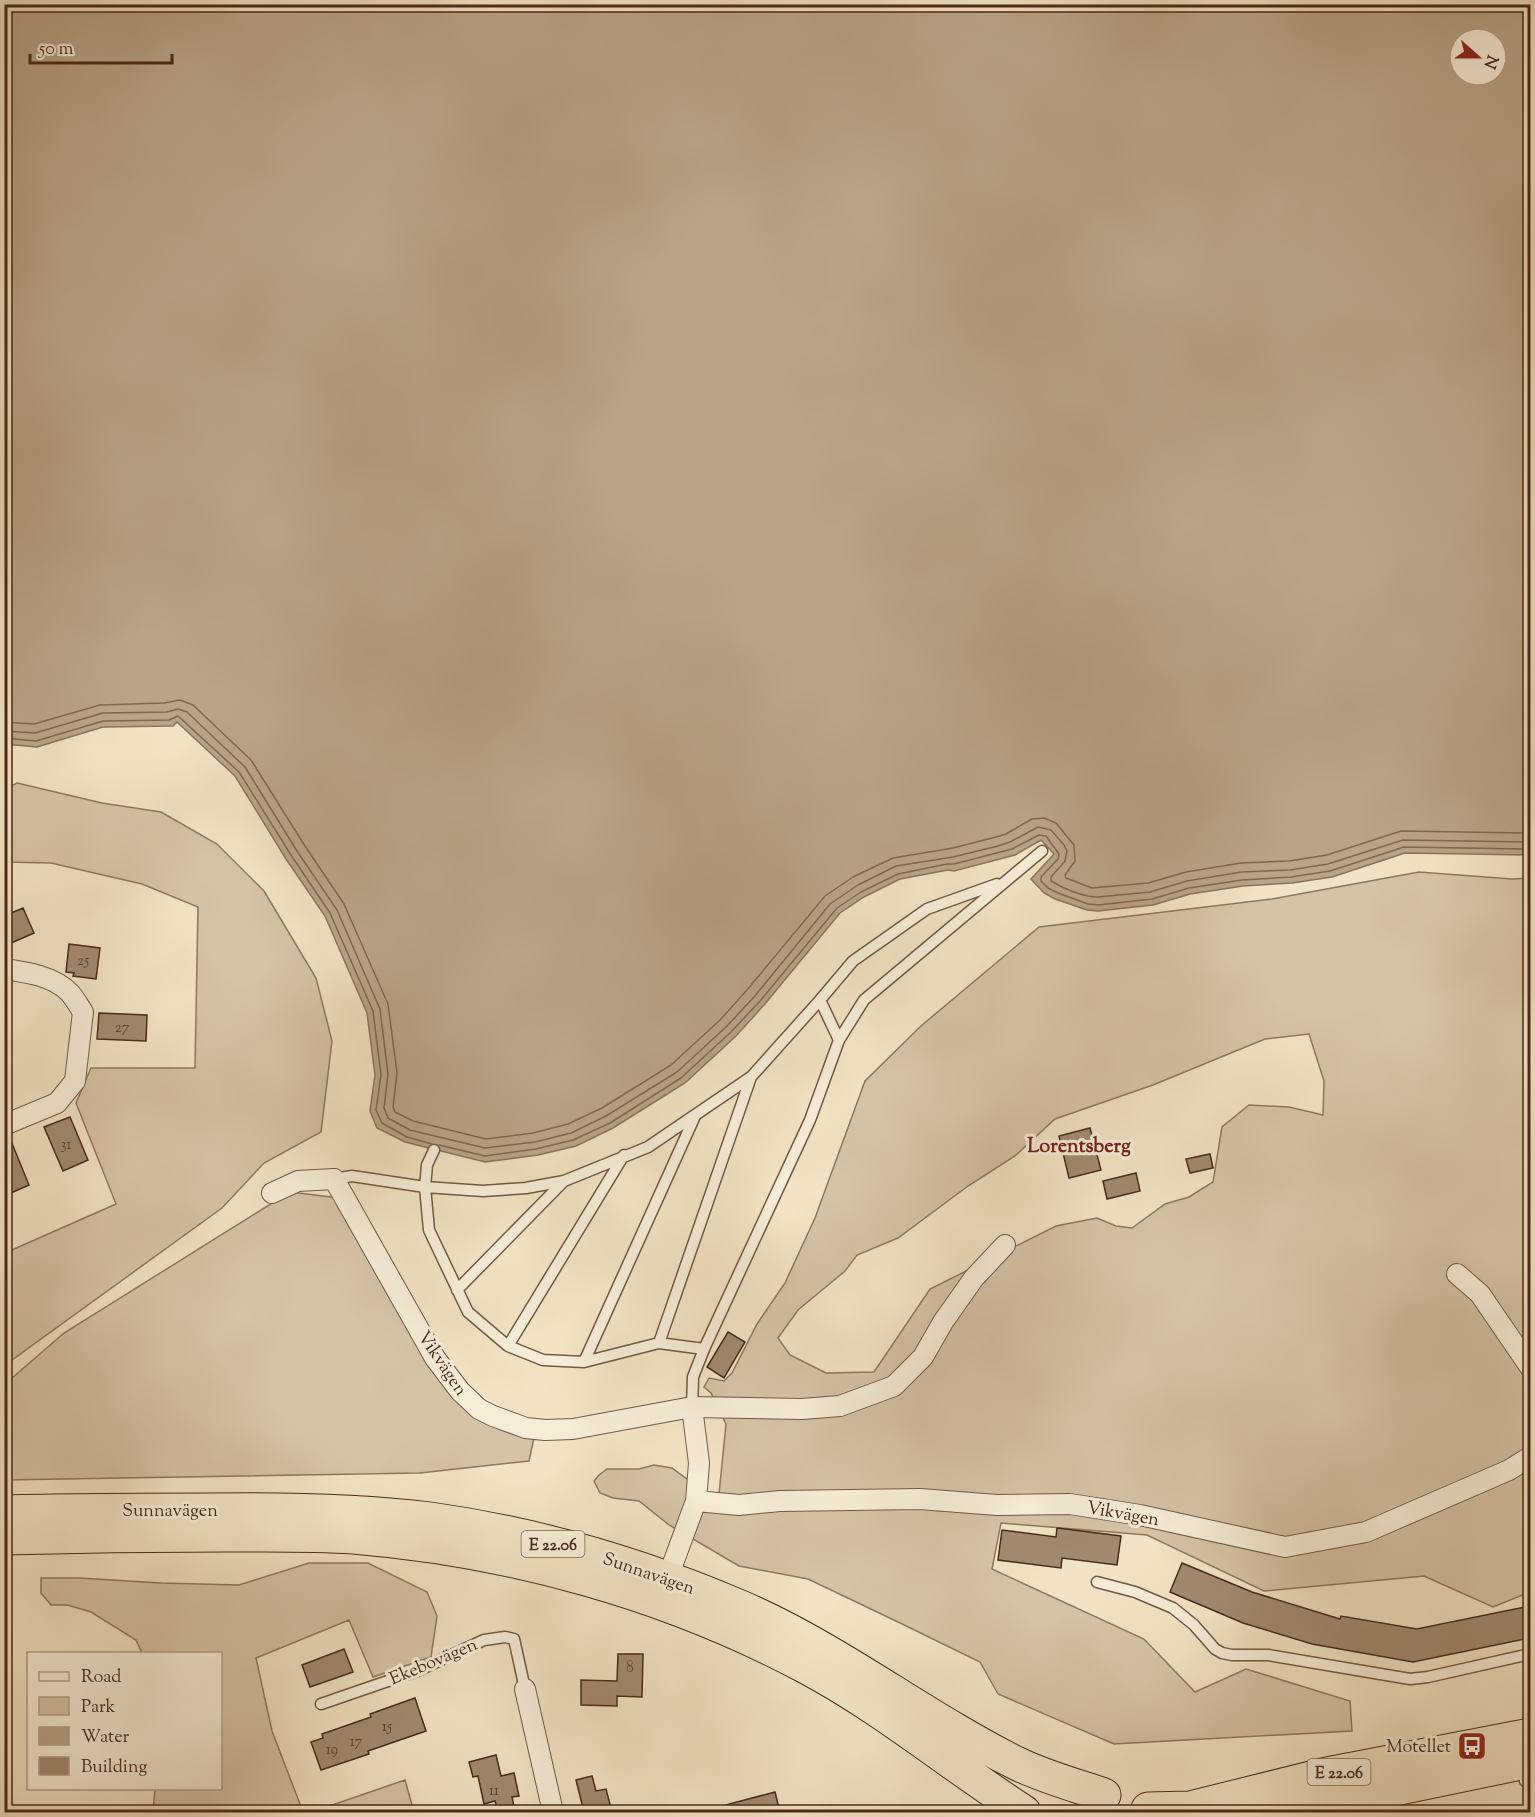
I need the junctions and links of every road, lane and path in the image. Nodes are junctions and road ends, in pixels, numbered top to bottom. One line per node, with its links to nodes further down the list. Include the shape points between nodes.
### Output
1 (1042, 851): 2 (lane)
2 (1005, 882): 4 (lane, via 927,909 853,962); 5 (lane, via 864,1000)
3 (4, 969): 8 (street, via 47,978 69,992 83,1012 75,1081 57,1103)
4 (820, 1000): 5 (lane); 6 (lane)
5 (839, 1040): 20 (lane, via 810,1119)
6 (751, 1077): 7 (lane); 18 (lane)
7 (696, 1115): 10 (lane, via 648,1147); 21 (lane)
8 (4, 1125)
9 (434, 1150): 13 (lane)
10 (624, 1155): 12 (lane); 19 (lane)
11 (334, 1179): 13 (lane, via 352,1176); 14 (street, via 298,1181); 23 (street, Vikvägen, via 435,1358 479,1409 526,1428 558,1431)
12 (564, 1181): 13 (lane, via 483,1191); 17 (lane)
13 (425, 1186): 17 (lane, via 429,1230)
14 (272, 1193)
15 (1005, 1245): 23 (street, Vikvägen, via 974,1278 923,1357 894,1386 840,1406)
16 (1457, 1274): 22 (street, via 1480,1294)
17 (457, 1290): 19 (lane, via 468,1312)
18 (659, 1343): 20 (lane); 21 (lane)
19 (508, 1346): 21 (lane, via 543,1360)
20 (704, 1348): 23 (lane, via 693,1377)
21 (584, 1362)
22 (1530, 1367)
23 (692, 1407): 25 (street, via 699,1463)
24 (1530, 1457): 25 (street, Vikvägen, via 1509,1470 1366,1532 1286,1547 1070,1504 997,1505 920,1499 739,1505)
25 (696, 1501): 28 (street)
26 (4, 1512): 28 (highway, Sunnavägen / E 22.06, via 285,1509 429,1519 583,1551)
27 (4, 1538): 38 (highway, Sunnavägen / E 22.06, via 133,1534 353,1537 458,1550 564,1572 665,1604 751,1639 807,1668 882,1713)
28 (668, 1577): 35 (highway, Sunnavägen / E 22.06, via 810,1640 1018,1764)
29 (1097, 1582): 30 (lane, via 1173,1608 1215,1648 1232,1655 1268,1655 1410,1679)
30 (1530, 1654)
31 (525, 1689): 32 (lane, Ekebovägen, via 514,1640 505,1637 484,1640 417,1671); 37 (street, Ekebovägen)
32 (321, 1704)
33 (1530, 1735): 36 (highway, E 22.06, via 1327,1774 1190,1808)
34 (1529, 1774): 40 (highway, E 22.06)
35 (1104, 1795): 36 (highway, E 22.06, via 1127,1797); 39 (highway, via 1088,1800)
36 (1150, 1811)
37 (553, 1812)
38 (1024, 1812)
39 (1073, 1812)
40 (1284, 1812)

